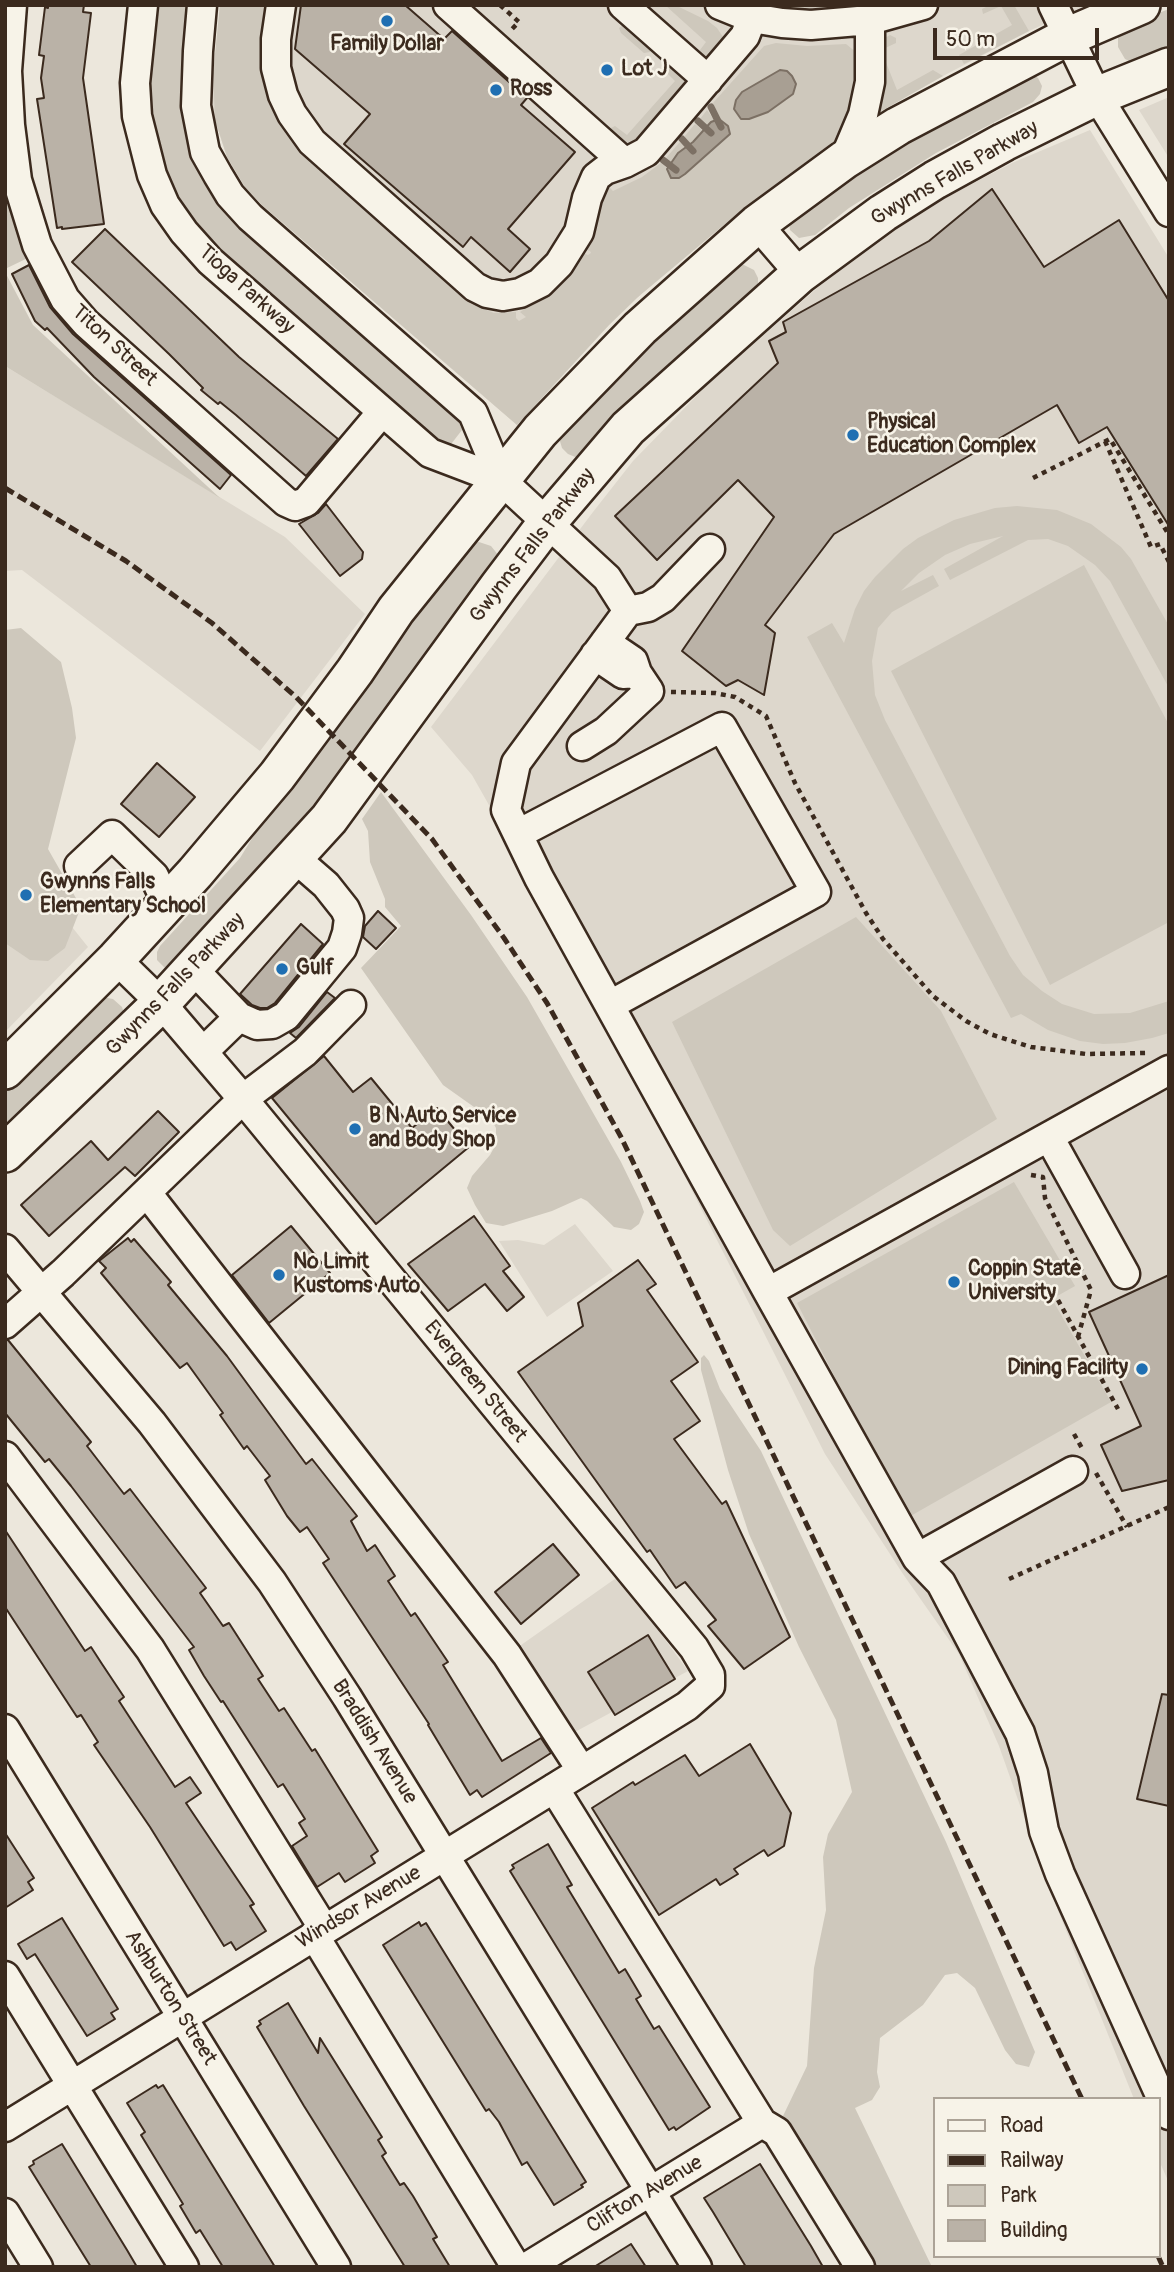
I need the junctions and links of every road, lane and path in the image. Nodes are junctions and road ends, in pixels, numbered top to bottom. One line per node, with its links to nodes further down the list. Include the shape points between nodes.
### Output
1 (12, 5): 21 (street, Titon Street, via 7,71 17,180 37,245 65,299 86,323 295,506 306,502)
2 (144, 5): 21 (street, Tioga Parkway, via 135,83 137,116 165,205 210,261)
3 (202, 5): 24 (street, Tioga Parkway, via 196,106 205,152 230,195 473,413)
4 (281, 5): 17 (street, via 276,68 292,114 312,142 487,293 520,293 540,283 559,264 579,232 596,177)
5 (448, 5): 17 (street)
6 (623, 5): 14 (street)
7 (720, 5): 10 (street)
8 (923, 5): 11 (street)
9 (1141, 5): 12 (main road)
10 (752, 18): 11 (street, via 811,25); 14 (street, via 746,36)
11 (870, 20): 16 (street, via 870,82 863,116)
12 (1061, 21): 15 (street); 16 (main road)
13 (1169, 67): 15 (main road, Gwynns Falls Parkway)
14 (708, 80): 17 (street, via 646,152)
15 (1097, 96): 18 (street); 20 (main road, Gwynns Falls Parkway, via 935,180)
16 (844, 160): 19 (main road)
17 (625, 163)
18 (1169, 212)
19 (757, 225): 20 (street); 24 (main road, via 640,328 540,431)
20 (800, 274): 25 (main road, Gwynns Falls Parkway, via 628,428)
21 (382, 412): 24 (street, Tioga Parkway, via 430,453)
22 (1105, 441): 23 (path); 26 (path, via 1110,439); 28 (path, via 1151,547 1160,544)
23 (1033, 478)
24 (501, 480): 25 (street, Tioga Parkway); 36 (main road, via 396,610 277,776)
25 (546, 524): 29 (street, Tioga Parkway, via 607,578); 34 (main road, Gwynns Falls Parkway, via 345,798)
26 (1169, 535)
27 (710, 549): 29 (street, via 663,598)
28 (1169, 562)
29 (628, 611): 30 (street)
30 (600, 648): 31 (street, via 623,674); 33 (street, via 516,763 506,810)
31 (643, 682): 32 (street, via 606,731); 44 (path, via 735,697 766,716 795,783 883,939 933,996 966,1021 989,1034 1031,1047)
32 (582, 746)
33 (518, 834): 41 (street); 41 (street, via 722,727 816,892)
34 (295, 858): 38 (main road, Gwynns Falls Parkway); 42 (street, via 345,909 349,918 342,948 286,1016 257,1025)
35 (79, 866): 36 (street, via 111,835 154,876)
36 (167, 903): 37 (main road)
37 (116, 959): 39 (street, Evergreen Street); 45 (main road)
38 (193, 969): 39 (main road, Gwynns Falls Parkway); 42 (street)
39 (161, 1003): 43 (street, Evergreen Street); 48 (main road, Gwynns Falls Parkway)
40 (351, 1005): 46 (street, via 305,1052)
41 (610, 1005): 54 (street)
42 (239, 1017): 43 (street)
43 (203, 1052): 46 (street, Evergreen Street)
44 (1163, 1062): 47 (street)
45 (5, 1070)
46 (243, 1099): 50 (street); 66 (street, Evergreen Street, via 694,1648 710,1675)
47 (1049, 1137): 52 (street); 54 (street)
48 (5, 1153)
49 (1026, 1175): 57 (path, via 1043,1177 1045,1198 1091,1290)
50 (147, 1193): 53 (street); 68 (street, via 492,1636)
51 (5, 1249): 53 (street, Braddish Avenue)
52 (1125, 1274)
53 (43, 1292): 56 (street); 70 (street, Braddish Avenue, via 160,1433 272,1582)
54 (768, 1292): 64 (street)
55 (1058, 1300): 57 (path)
56 (5, 1324)
57 (1078, 1337): 58 (path)
58 (1118, 1409)
59 (1074, 1433): 61 (path)
60 (5, 1456): 71 (street, via 149,1649)
61 (1085, 1466): 63 (path); 64 (street)
62 (1169, 1507): 63 (path)
63 (1127, 1527): 65 (path)
64 (918, 1558): 75 (street, via 941,1583 1020,1733 1044,1831 1060,1874)
65 (1009, 1579)
66 (710, 1686): 68 (street, Windsor Avenue, via 687,1706)
67 (5, 1729): 73 (street, Ashburton Street)
68 (582, 1771): 69 (street, Windsor Avenue)
69 (554, 1788): 70 (street, Windsor Avenue); 76 (street)
70 (444, 1856): 71 (street, Windsor Avenue); 78 (street, Braddish Avenue)
71 (319, 1932): 73 (street, Windsor Avenue); 80 (street)
72 (5, 1976): 74 (street)
73 (181, 2017): 74 (street, Windsor Avenue); 83 (street, Ashburton Street)
74 (73, 2085): 77 (street, Windsor Avenue); 82 (street)
75 (1169, 2115)
76 (762, 2123): 78 (street, Clifton Avenue); 85 (street, via 777,2132)
77 (5, 2127)
78 (651, 2191): 80 (street, Clifton Avenue); 84 (street, Braddish Avenue)
79 (5, 2213): 81 (street)
80 (532, 2265)
81 (38, 2267)
82 (184, 2267)
83 (336, 2267)
84 (697, 2267)
85 (860, 2267)

